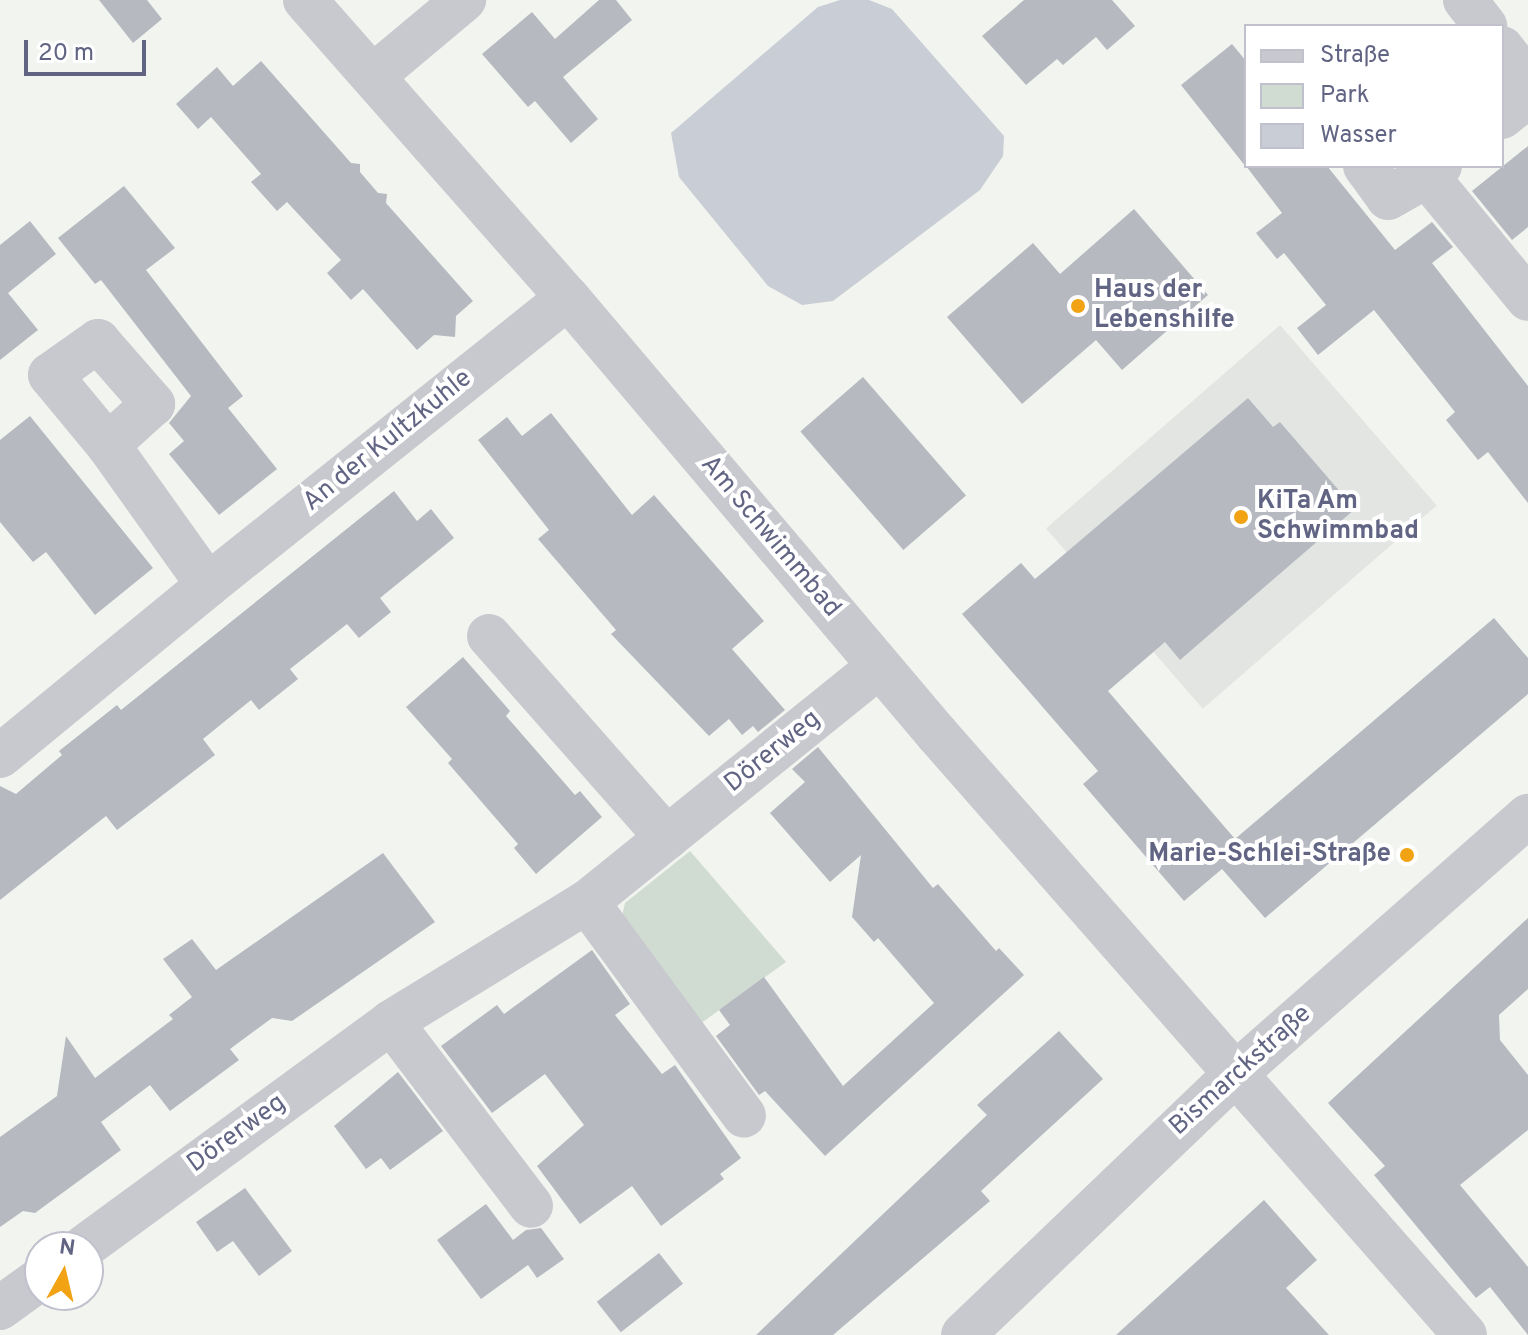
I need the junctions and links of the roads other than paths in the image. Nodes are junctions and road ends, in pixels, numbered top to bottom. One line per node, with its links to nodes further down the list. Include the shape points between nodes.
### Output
1 (305, 0): 6 (street, Am Schwimmbad)
2 (464, 0): 6 (street)
3 (1465, 0): 4 (street)
4 (1483, 24)
5 (1504, 51): 7 (street)
6 (373, 76): 12 (street, Am Schwimmbad)
7 (1528, 82)
8 (1528, 96): 9 (street)
9 (1504, 115)
10 (1366, 168): 11 (street, via 1388,198)
11 (1434, 171): 13 (street)
12 (568, 298): 15 (street, An der Kultzkuhle); 17 (street, Am Schwimmbad)
13 (1528, 299)
14 (108, 445): 15 (street)
15 (208, 585): 18 (street, An der Kultzkuhle)
16 (489, 636): 20 (street)
17 (879, 666): 20 (street, Dörerweg); 23 (street, Am Schwimmbad)
18 (0, 756)
19 (1528, 816): 23 (street, Bismarckstraße)
20 (667, 838): 21 (street, Dörerweg)
21 (587, 902): 22 (street, Dörerweg); 24 (street)
22 (391, 1022): 25 (street); 26 (street, Dörerweg)
23 (1234, 1075): 29 (street, Bismarckstraße); 30 (street)
24 (744, 1116)
25 (531, 1206)
26 (104, 1232)
27 (24, 1291): 28 (street)
28 (0, 1308)
29 (963, 1335)
30 (1465, 1335)

